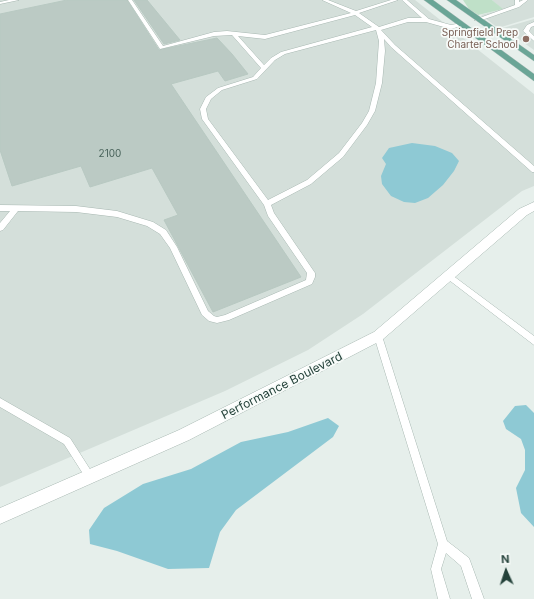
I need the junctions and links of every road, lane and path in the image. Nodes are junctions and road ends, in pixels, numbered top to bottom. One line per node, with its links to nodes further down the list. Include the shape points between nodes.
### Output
1 (18, 0): 10 (lane)
2 (130, 0): 18 (lane, via 162,48 214,34)
3 (324, 0): 12 (lane)
4 (396, 0): 12 (lane)
5 (404, 0): 13 (lane)
6 (428, 0): 16 (main road)
7 (451, 0): 14 (main road)
8 (517, 0): 11 (lane)
9 (526, 0): 11 (lane)
10 (0, 3)
11 (517, 6): 14 (lane)
12 (354, 12): 17 (lane); 18 (lane, via 265,37)
13 (427, 20): 16 (lane, via 445,26); 17 (lane, via 408,20)
14 (477, 20): 16 (main road); 20 (main road)
15 (534, 24): 19 (lane, via 526,31)
16 (461, 25): 22 (main road)
17 (377, 29): 21 (lane, via 283,53); 23 (lane); 24 (lane, via 382,41 379,83 372,111 365,124 341,155 309,182)
18 (234, 34): 21 (lane)
19 (534, 39)
20 (534, 59)
21 (264, 68): 24 (lane, via 255,78 220,89 208,98 203,108 205,119)
22 (534, 78)
23 (534, 170)
24 (267, 204): 27 (lane, via 307,267 311,277 309,282 217,320 205,313 163,232 150,224 117,214 76,209)
25 (534, 206): 29 (street, Performance Boulevard, via 523,212)
26 (0, 208): 27 (lane)
27 (15, 209): 28 (lane)
28 (0, 228)
29 (448, 274): 30 (street, Performance Boulevard); 31 (lane)
30 (378, 336): 33 (street, Performance Boulevard, via 191,432); 35 (lane)
31 (534, 341)
32 (0, 402): 33 (lane, via 67,441)
33 (90, 477): 34 (street, Performance Boulevard)
34 (0, 516)
35 (443, 544): 36 (lane, via 436,569); 37 (lane, via 465,562)
36 (444, 599)
37 (478, 599)

